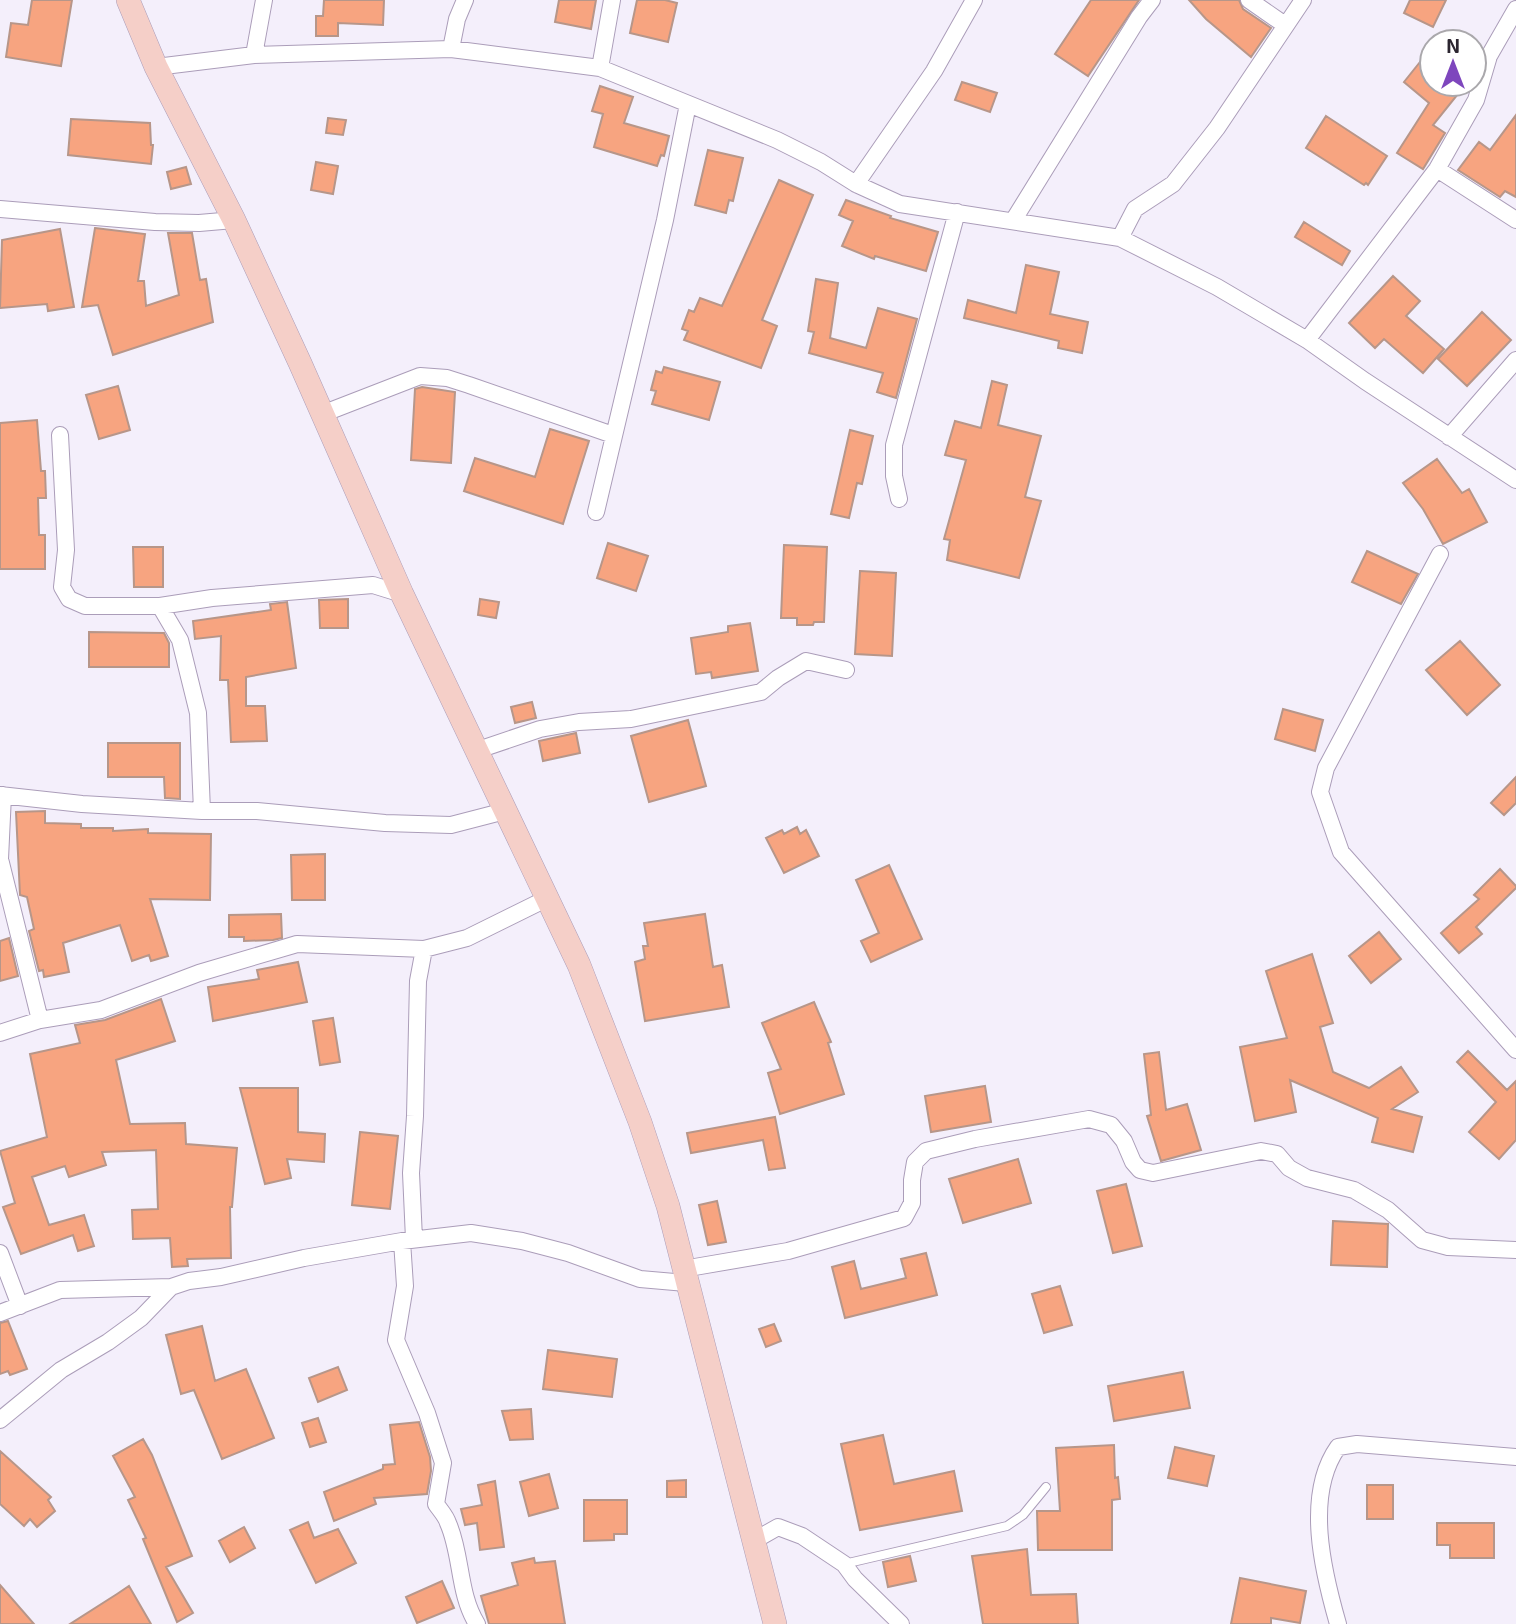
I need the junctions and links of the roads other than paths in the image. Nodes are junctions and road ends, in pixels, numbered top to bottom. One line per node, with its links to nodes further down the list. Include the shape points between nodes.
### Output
1 (128, 0): 13 (main road)
2 (264, 0): 12 (street)
3 (465, 0): 11 (street)
4 (612, 0): 14 (street)
5 (974, 0): 17 (street, via 933,71)
6 (1152, 0): 22 (street)
7 (1249, 0): 10 (street)
8 (1303, 0): 10 (street)
9 (1516, 9): 16 (street, via 1489,56 1476,100)
10 (1286, 25): 23 (street, via 1217,128 1173,184 1135,209)
11 (451, 49): 12 (street); 14 (street)
12 (254, 55): 13 (street)
13 (156, 66): 20 (main road)
14 (600, 68): 15 (street)
15 (688, 104): 17 (street, via 777,140); 28 (street, via 639,337)
16 (1437, 169): 21 (street); 24 (street)
17 (856, 184): 19 (street, via 900,204)
18 (0, 209): 20 (street, via 155,222)
19 (957, 212): 22 (street); 31 (street, via 894,444)
20 (234, 220): 26 (main road)
21 (1516, 220)
22 (1013, 221): 23 (street)
23 (1120, 238): 24 (street)
24 (1307, 340): 29 (street)
25 (1516, 360): 29 (street)
26 (322, 414): 28 (street, via 420,376 447,378); 34 (main road)
27 (60, 435): 35 (street, via 66,550 62,587 69,599 85,606)
28 (613, 435): 32 (street)
29 (1449, 437): 30 (street)
30 (1516, 480)
31 (899, 499)
32 (596, 512)
33 (1440, 554): 45 (street, via 1326,768 1320,792 1341,852)
34 (402, 594): 35 (street, via 373,585); 37 (main road)
35 (160, 606): 39 (street, via 180,640 198,713)
36 (846, 670): 37 (street, via 806,662 761,692 631,719 540,729)
37 (478, 750): 40 (main road)
38 (1, 795): 39 (street); 43 (street, via 0,859)
39 (202, 811): 40 (street, via 451,825)
40 (505, 811): 41 (main road)
41 (546, 899): 42 (street, via 467,938); 49 (main road, via 579,965 640,1122)
42 (424, 949): 43 (street, via 297,944 101,1010); 46 (street, via 418,981)
43 (40, 1020): 44 (street)
44 (0, 1032)
45 (1516, 1050)
46 (408, 1240): 49 (street, via 471,1233 568,1253 640,1279); 50 (street); 58 (street, via 397,1340 443,1463 436,1504 449,1523)
47 (1516, 1250): 49 (street, via 1448,1247 1422,1240 1388,1210 1354,1190 1307,1178 1277,1154 1261,1151 1153,1174 1133,1162 1111,1125 1090,1119 926,1150 915,1162 912,1203 904,1218)
48 (0, 1253): 51 (street)
49 (685, 1276): 56 (main road)
50 (172, 1287): 51 (street, via 60,1290); 53 (street, via 141,1318 61,1370)
51 (20, 1306): 52 (street)
52 (0, 1313)
53 (0, 1420)
54 (1516, 1457): 61 (street, via 1357,1444 1338,1447 1328,1461 1319,1533)
55 (1046, 1487): 57 (lane, via 1007,1527)
56 (755, 1540): 57 (street, via 778,1528 802,1536); 59 (main road)
57 (844, 1564): 60 (street)
58 (477, 1624)
59 (775, 1624)
60 (901, 1624)
61 (1338, 1624)

